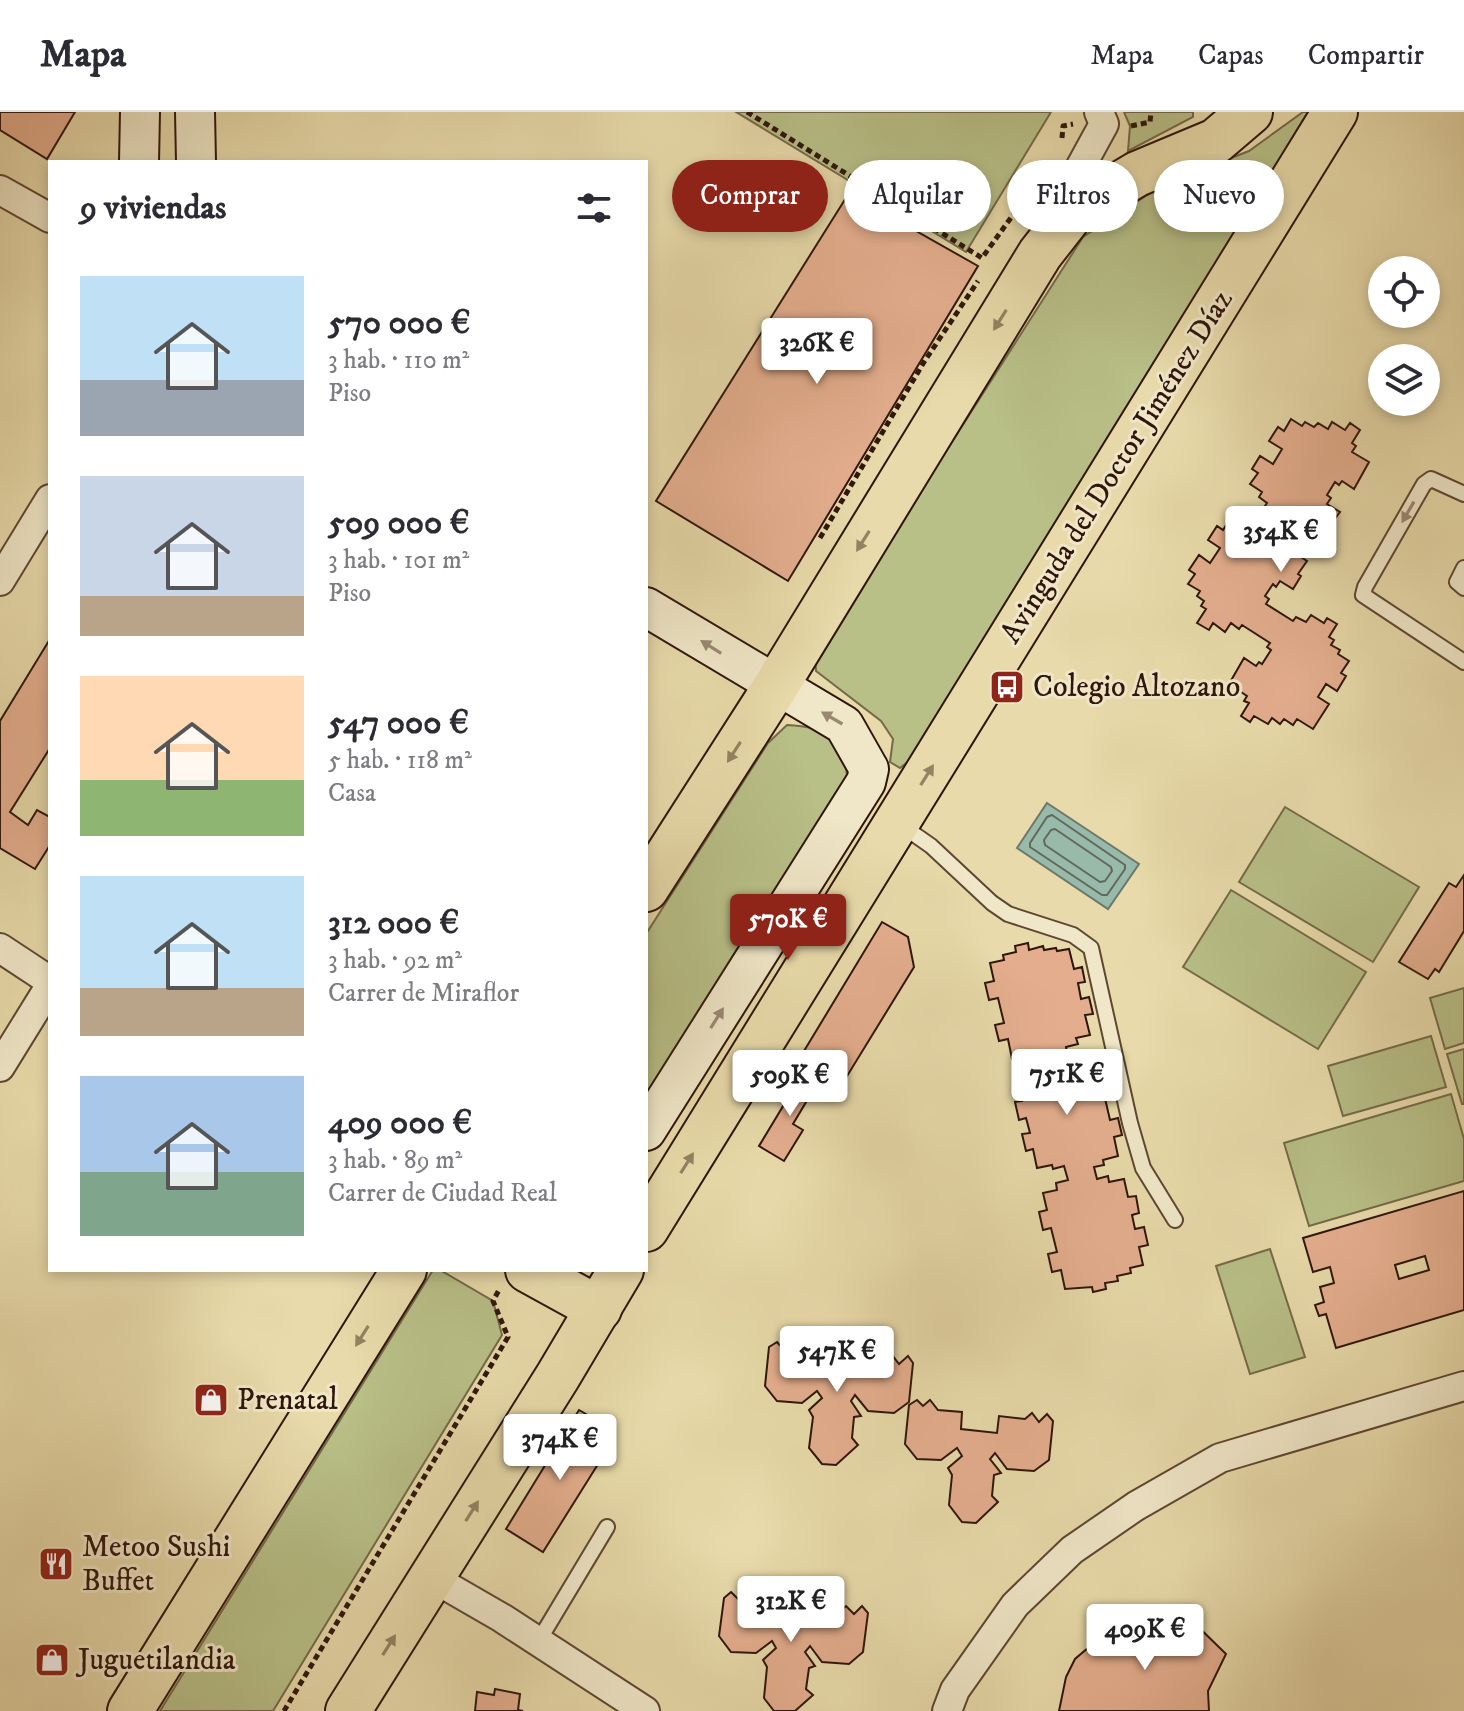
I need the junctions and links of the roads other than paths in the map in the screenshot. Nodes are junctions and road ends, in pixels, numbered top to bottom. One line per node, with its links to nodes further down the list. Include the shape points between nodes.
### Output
1 (140, 112): 6 (street)
2 (195, 112): 7 (street)
3 (1250, 112): 10 (main road, via 1216,141 1137,174 1072,213)
4 (1335, 112): 19 (main road, Avinguda del Doctor Jiménez Díaz, one-way to 4)
5 (1100, 114): 10 (street, via 1104,124 1050,223)
6 (139, 160)
7 (196, 160)
8 (0, 190): 9 (street)
9 (48, 217)
10 (1040, 254): 18 (main road, one-way to 18)
11 (1464, 494): 17 (lane, one-way to 17, via 1431,479 1424,484 1363,595)
12 (48, 502): 14 (street)
13 (1464, 568): 15 (lane, via 1457,582)
14 (0, 581)
15 (1464, 588)
16 (648, 608): 18 (street, one-way to 16)
17 (1464, 662)
18 (776, 686): 20 (main road, one-way to 20); 25 (street, one-way to 18, via 866,782 869,769 844,725)
19 (898, 822): 26 (lane, via 1008,914 1073,935 1091,948 1143,1168); 27 (main road, Avinguda del Doctor Jiménez Díaz, one-way to 19)
20 (648, 886)
21 (0, 948): 22 (street)
22 (48, 983)
23 (48, 987): 24 (street)
24 (0, 1067)
25 (648, 1128)
26 (1175, 1220)
27 (648, 1226)
28 (403, 1272): 35 (main road, one-way to 35)
29 (517, 1275): 30 (main road)
30 (611, 1283): 33 (main road, one-way to 30)
31 (1464, 1386): 38 (street, via 1220,1458 1136,1506 1072,1550 1015,1605 955,1690)
32 (607, 1527): 34 (lane)
33 (431, 1577): 34 (street); 36 (main road, one-way to 33)
34 (538, 1642): 37 (street)
35 (130, 1711)
36 (348, 1711)
37 (645, 1711)
38 (947, 1711)

